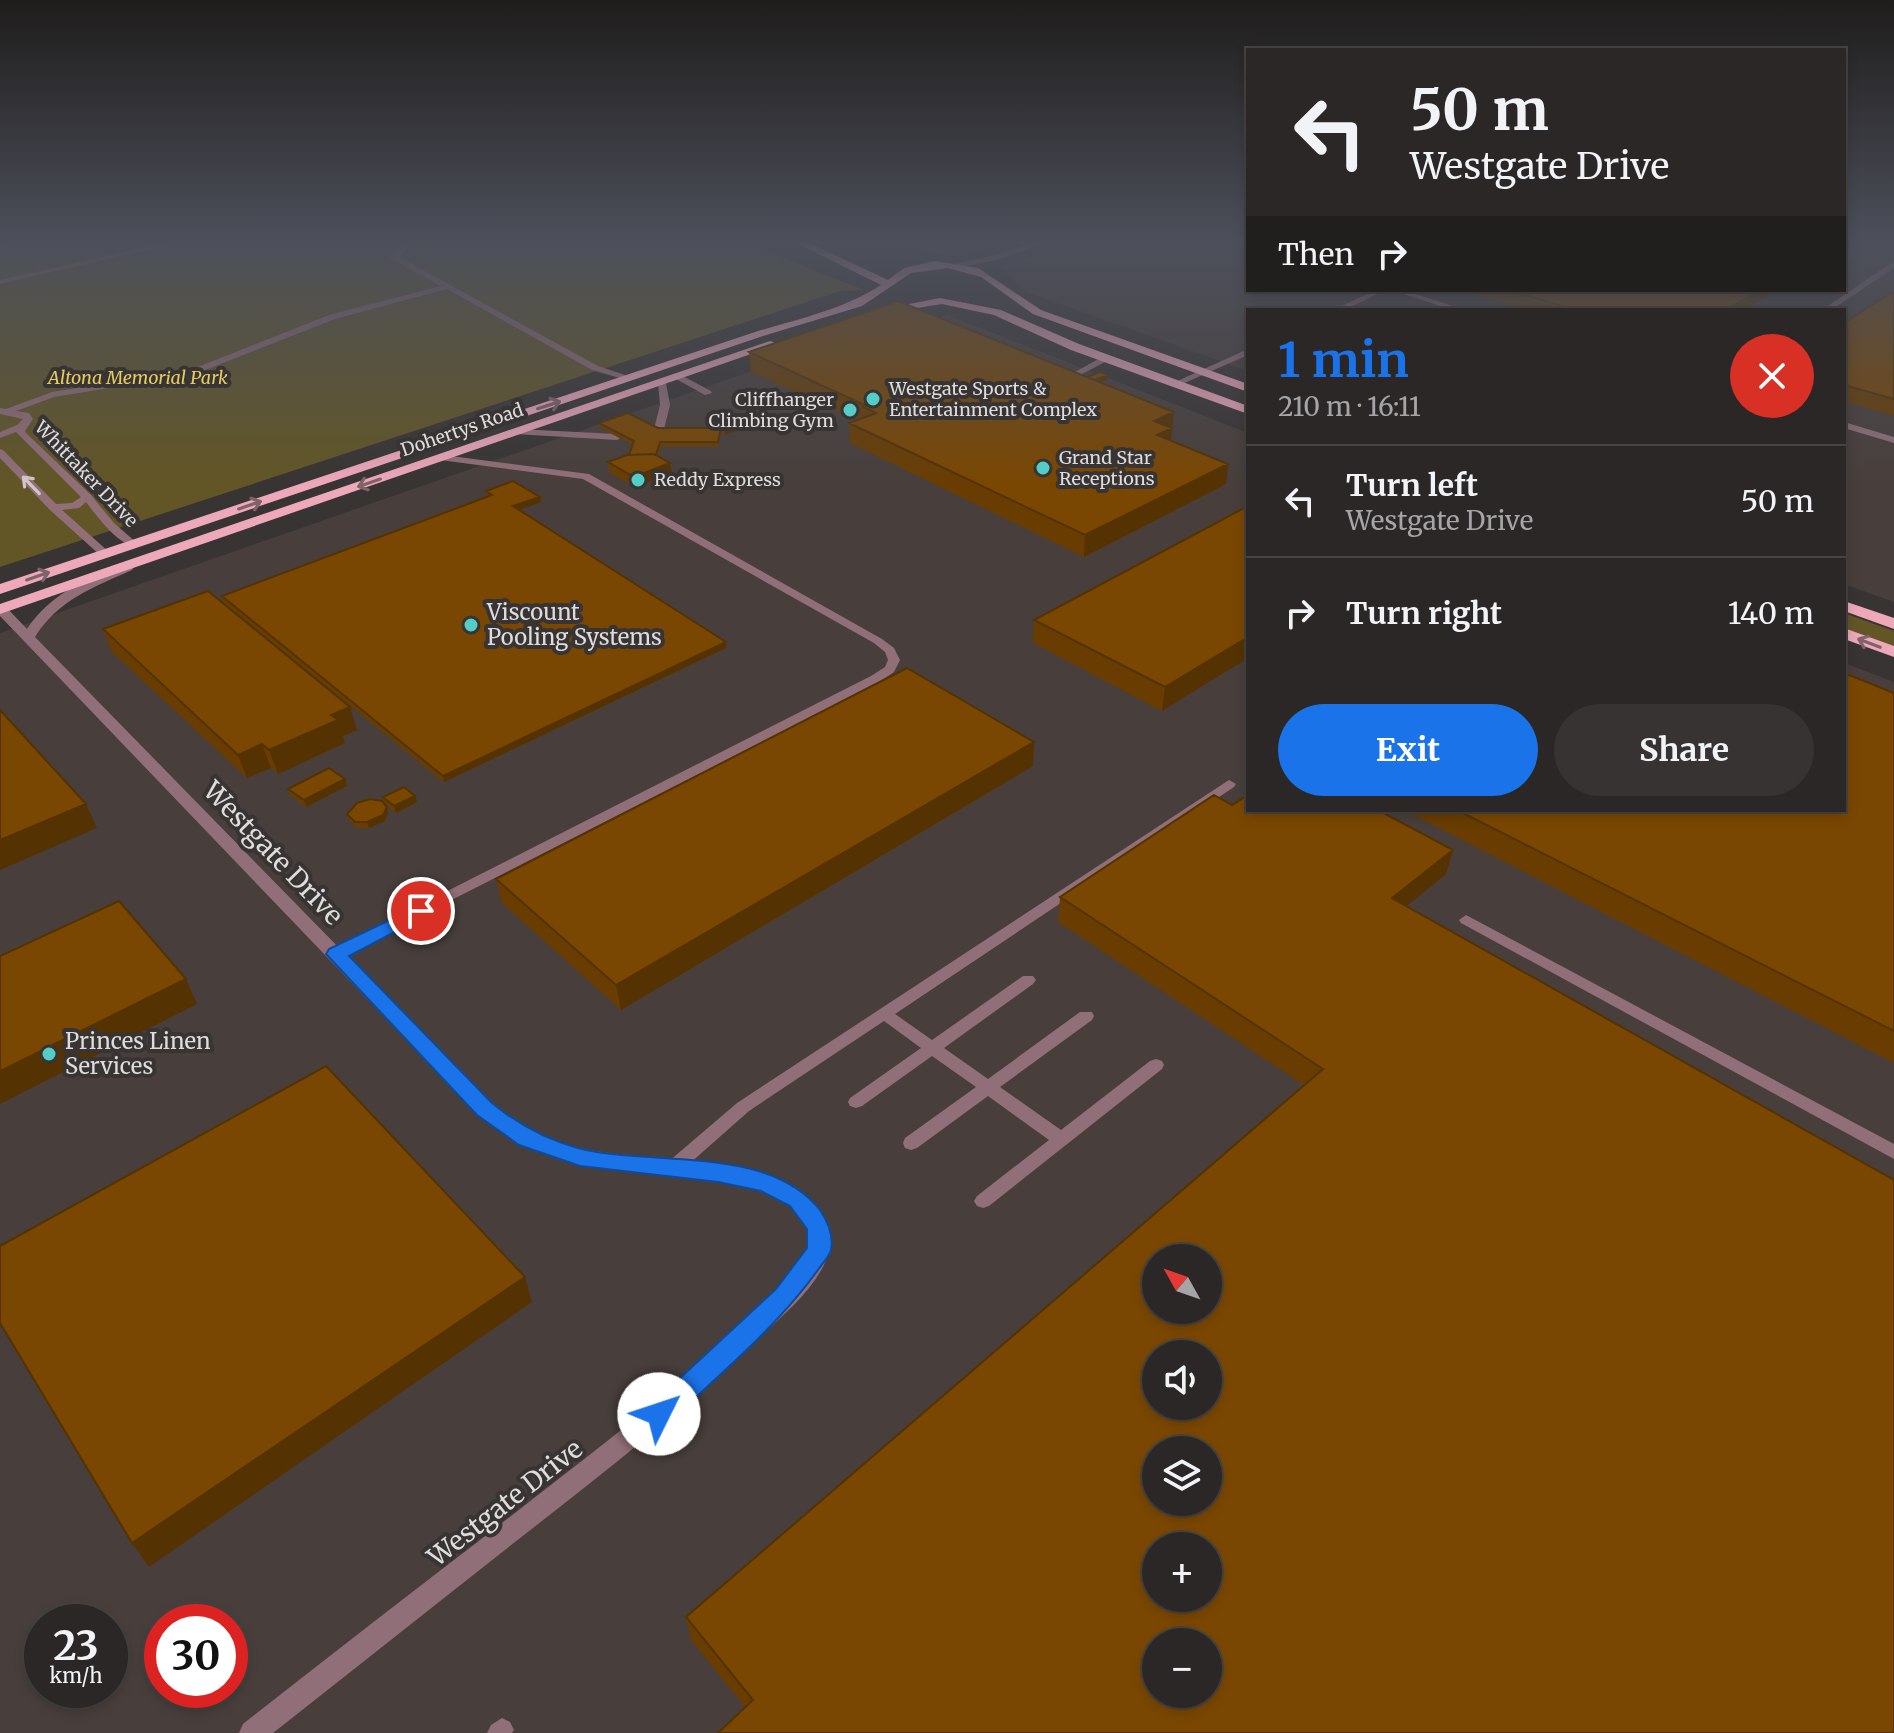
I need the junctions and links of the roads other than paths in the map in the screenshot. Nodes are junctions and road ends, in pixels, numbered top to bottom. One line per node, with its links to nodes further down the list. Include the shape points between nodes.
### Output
1 (320, 322): 18 (lane, via 192,372 47,396)
2 (510, 322): 12 (lane, via 595,368)
3 (802, 322): 12 (main road, Dohertys Road)
4 (844, 322): 11 (main road, Dohertys Road)
5 (1022, 322): 8 (main road)
6 (1064, 322): 9 (main road)
7 (1246, 353): 9 (lane)
8 (1106, 358): 10 (lane); 14 (main road)
9 (1203, 372): 14 (lane); 15 (main road)
10 (1077, 373)
11 (679, 377): 13 (main road, Dohertys Road); 16 (lane)
12 (630, 378): 30 (main road, Dohertys Road, one-way to 12)
13 (662, 383): 21 (main road, Dohertys Road); 22 (lane, via 665,405)
14 (1177, 383): 17 (main road)
15 (1246, 387)
16 (708, 393)
17 (1246, 409)
18 (5, 410): 19 (lane, via 26,415)
19 (24, 425): 23 (lane); 28 (lane, Whittaker Drive, via 23,435)
20 (1846, 426): 25 (lane)
21 (517, 432): 24 (lane); 27 (main road, Dohertys Road)
22 (658, 433)
23 (0, 435)
24 (617, 437)
25 (1894, 440)
26 (0, 452): 29 (lane, Whittaker Drive, one-way to 26)
27 (443, 458): 32 (main road, Dohertys Road, one-way to 32); 42 (lane, via 586,476 878,641 894,660 875,679)
28 (87, 497): 29 (lane, via 75,506); 30 (lane, Whittaker Drive)
29 (53, 507): 31 (lane, Whittaker Drive)
30 (133, 544): 31 (main road, Dohertys Road); 32 (main road)
31 (105, 554): 32 (main road); 33 (main road, Dohertys Road, one-way to 31)
32 (137, 563): 35 (main road, Dohertys Road); 38 (street, via 54,603)
33 (0, 589)
34 (1846, 607): 36 (main road)
35 (0, 609): 38 (street, Westgate Drive)
36 (1894, 624)
37 (1846, 634): 39 (main road, one-way to 37)
38 (28, 638): 42 (street, Westgate Drive)
39 (1894, 652)
40 (1229, 784): 44 (lane)
41 (1466, 920): 52 (lane)
42 (336, 954): 53 (street, Westgate Drive, via 485,1109 516,1133 580,1157)
43 (1028, 980): 46 (lane)
44 (883, 1013): 46 (lane); 53 (lane, via 743,1107)
45 (1086, 1016): 48 (lane)
46 (931, 1048): 48 (lane); 49 (lane)
47 (1156, 1065): 50 (lane)
48 (988, 1088): 50 (lane); 51 (lane)
49 (856, 1102)
50 (1062, 1140): 54 (lane)
51 (911, 1143)
52 (1894, 1152)
53 (674, 1167): 55 (street, Westgate Drive, via 746,1178 798,1200 820,1233 819,1250 806,1271 728,1353 635,1434)
54 (983, 1201)
55 (252, 1733)

